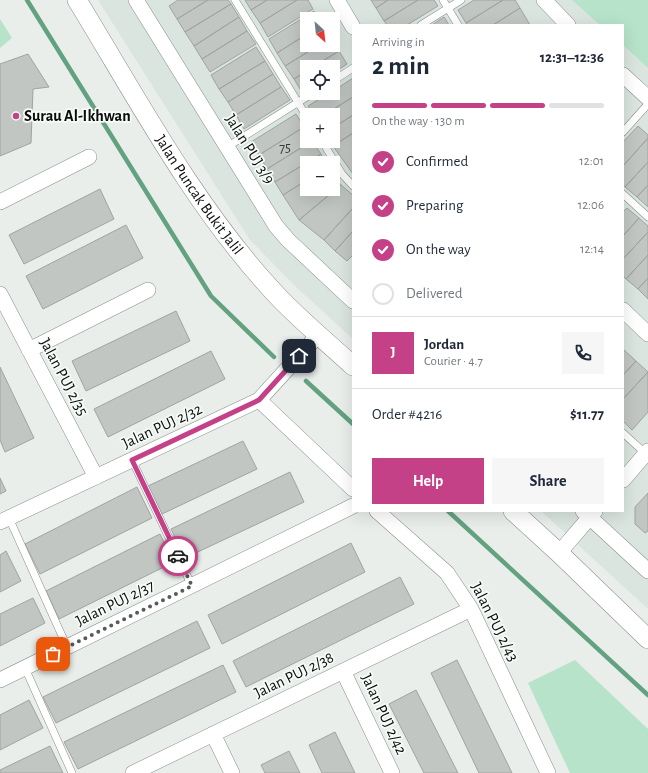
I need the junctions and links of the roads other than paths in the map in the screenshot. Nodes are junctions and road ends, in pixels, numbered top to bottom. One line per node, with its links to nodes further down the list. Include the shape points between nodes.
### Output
1 (77, 0): 33 (street, Jalan Puncak Bukit Jalil, via 181,171 227,236 271,290)
2 (136, 0): 22 (street, Jalan PUJ 3/9)
3 (235, 0): 18 (lane)
4 (337, 0): 9 (street)
5 (443, 0): 8 (lane)
6 (461, 0): 8 (lane)
7 (544, 0): 12 (street)
8 (448, 8): 10 (lane); 11 (lane)
9 (352, 24)
10 (423, 24)
11 (457, 24)
12 (567, 24)
13 (352, 69): 14 (lane)
14 (340, 76)
15 (624, 76): 16 (street)
16 (648, 98)
17 (301, 100): 18 (lane)
18 (298, 102): 20 (lane); 22 (lane)
19 (648, 104): 21 (lane)
20 (302, 108)
21 (624, 131)
22 (228, 147): 31 (street, Jalan PUJ 3/9, via 276,226)
23 (326, 148): 25 (lane)
24 (89, 157): 27 (street)
25 (352, 185)
26 (624, 195): 28 (lane)
27 (0, 202)
28 (648, 217)
29 (148, 290): 35 (street)
30 (0, 294): 35 (street, Jalan PUJ 2/35)
31 (352, 300)
32 (624, 311): 34 (street)
33 (319, 334): 36 (street, Jalan Puncak Bukit Jalil); 37 (street, Jalan PUJ 2/32)
34 (648, 334)
35 (29, 350): 41 (street, Jalan PUJ 2/35)
36 (352, 365)
37 (259, 400): 40 (street, Jalan PUJ 2/32); 43 (street)
38 (624, 434): 39 (lane)
39 (647, 454): 42 (street)
40 (132, 460): 41 (street, Jalan PUJ 2/32); 51 (lane)
41 (96, 477): 48 (street, Jalan PUJ 2/32)
42 (624, 479)
43 (352, 488)
44 (352, 506): 51 (street, Jalan PUJ 2/37)
45 (378, 512): 52 (street, Jalan PUJ 2/43, via 447,573)
46 (514, 512): 49 (street)
47 (590, 513): 49 (street); 50 (street)
48 (5, 520): 54 (lane)
49 (559, 553): 53 (street)
50 (648, 570)
51 (192, 586): 54 (street, Jalan PUJ 2/37)
52 (471, 609): 56 (street, Jalan PUJ 2/38); 63 (street, Jalan PUJ 2/43)
53 (648, 639)
54 (68, 647): 55 (street, Jalan PUJ 2/37)
55 (24, 668): 57 (street, Jalan PUJ 2/37); 59 (lane)
56 (344, 671): 58 (street, Jalan PUJ 2/38); 62 (street, Jalan PUJ 2/42)
57 (0, 680)
58 (213, 734): 60 (street, Jalan PUJ 2/38); 61 (street)
59 (72, 773)
60 (133, 773)
61 (232, 773)
62 (392, 773)
63 (548, 773)

